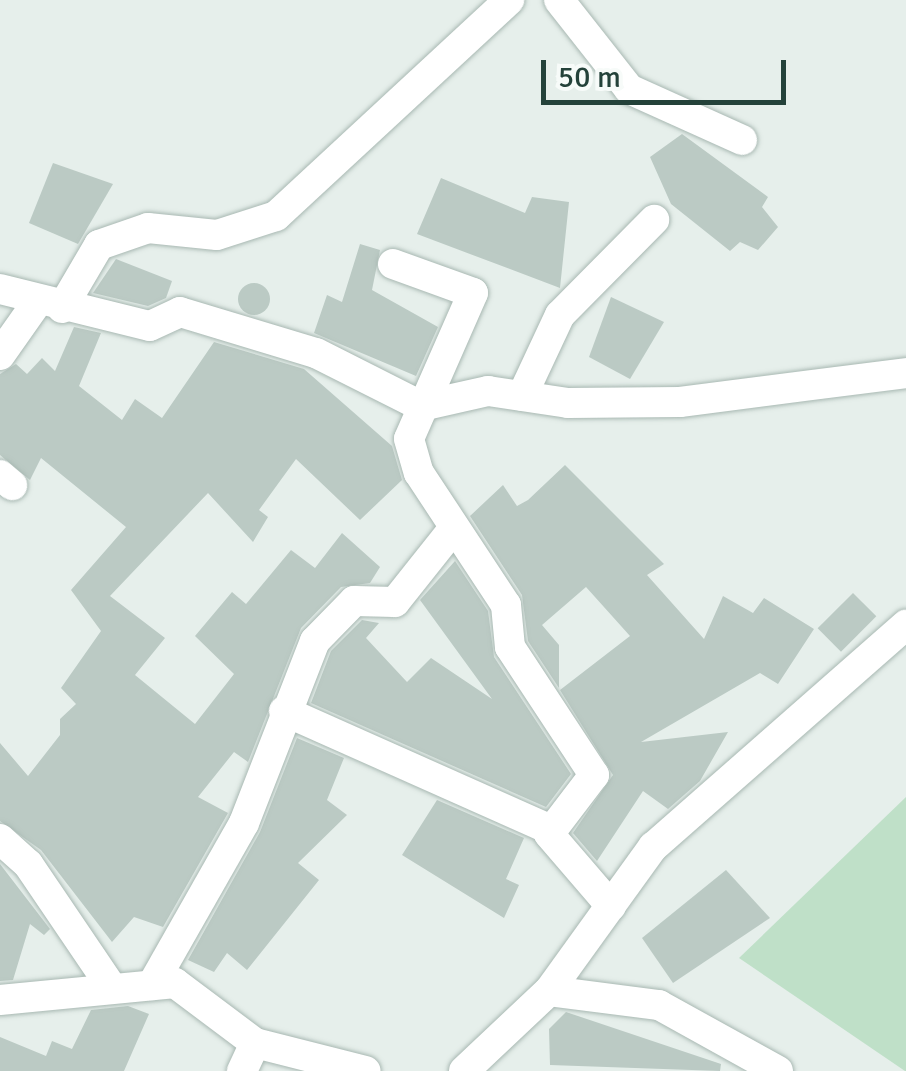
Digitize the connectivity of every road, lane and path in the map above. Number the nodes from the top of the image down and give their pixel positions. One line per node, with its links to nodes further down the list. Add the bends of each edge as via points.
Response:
1 (509, 0): 7 (street, via 276,216 217,235 148,228 99,245)
2 (559, 0): 3 (street, via 628,90)
3 (742, 140)
4 (654, 220): 10 (street, via 560,316)
5 (392, 264): 11 (street, via 473,293)
6 (0, 290): 7 (street)
7 (50, 304): 8 (street); 11 (street, via 150,326 180,312 316,353)
8 (0, 355)
9 (906, 373): 10 (street, via 680,402)
10 (522, 396): 11 (street, via 488,391)
11 (421, 406): 12 (street, via 409,439)
12 (454, 528): 14 (street, via 396,602 354,600 315,641 313,664); 15 (street, via 506,604 510,647 594,776)
13 (906, 625): 17 (street, via 653,848)
14 (284, 711): 15 (street); 18 (street, via 244,823)
15 (552, 830): 17 (street)
16 (0, 839): 19 (street, via 28,864)
17 (611, 906): 20 (street)
18 (152, 985): 19 (street); 22 (street, via 175,983)
19 (112, 988): 21 (street)
20 (549, 992): 23 (street); 25 (street, via 659,1005)
21 (0, 1000)
22 (249, 1057): 24 (street)
23 (477, 1066)
24 (366, 1071)
25 (778, 1071)

